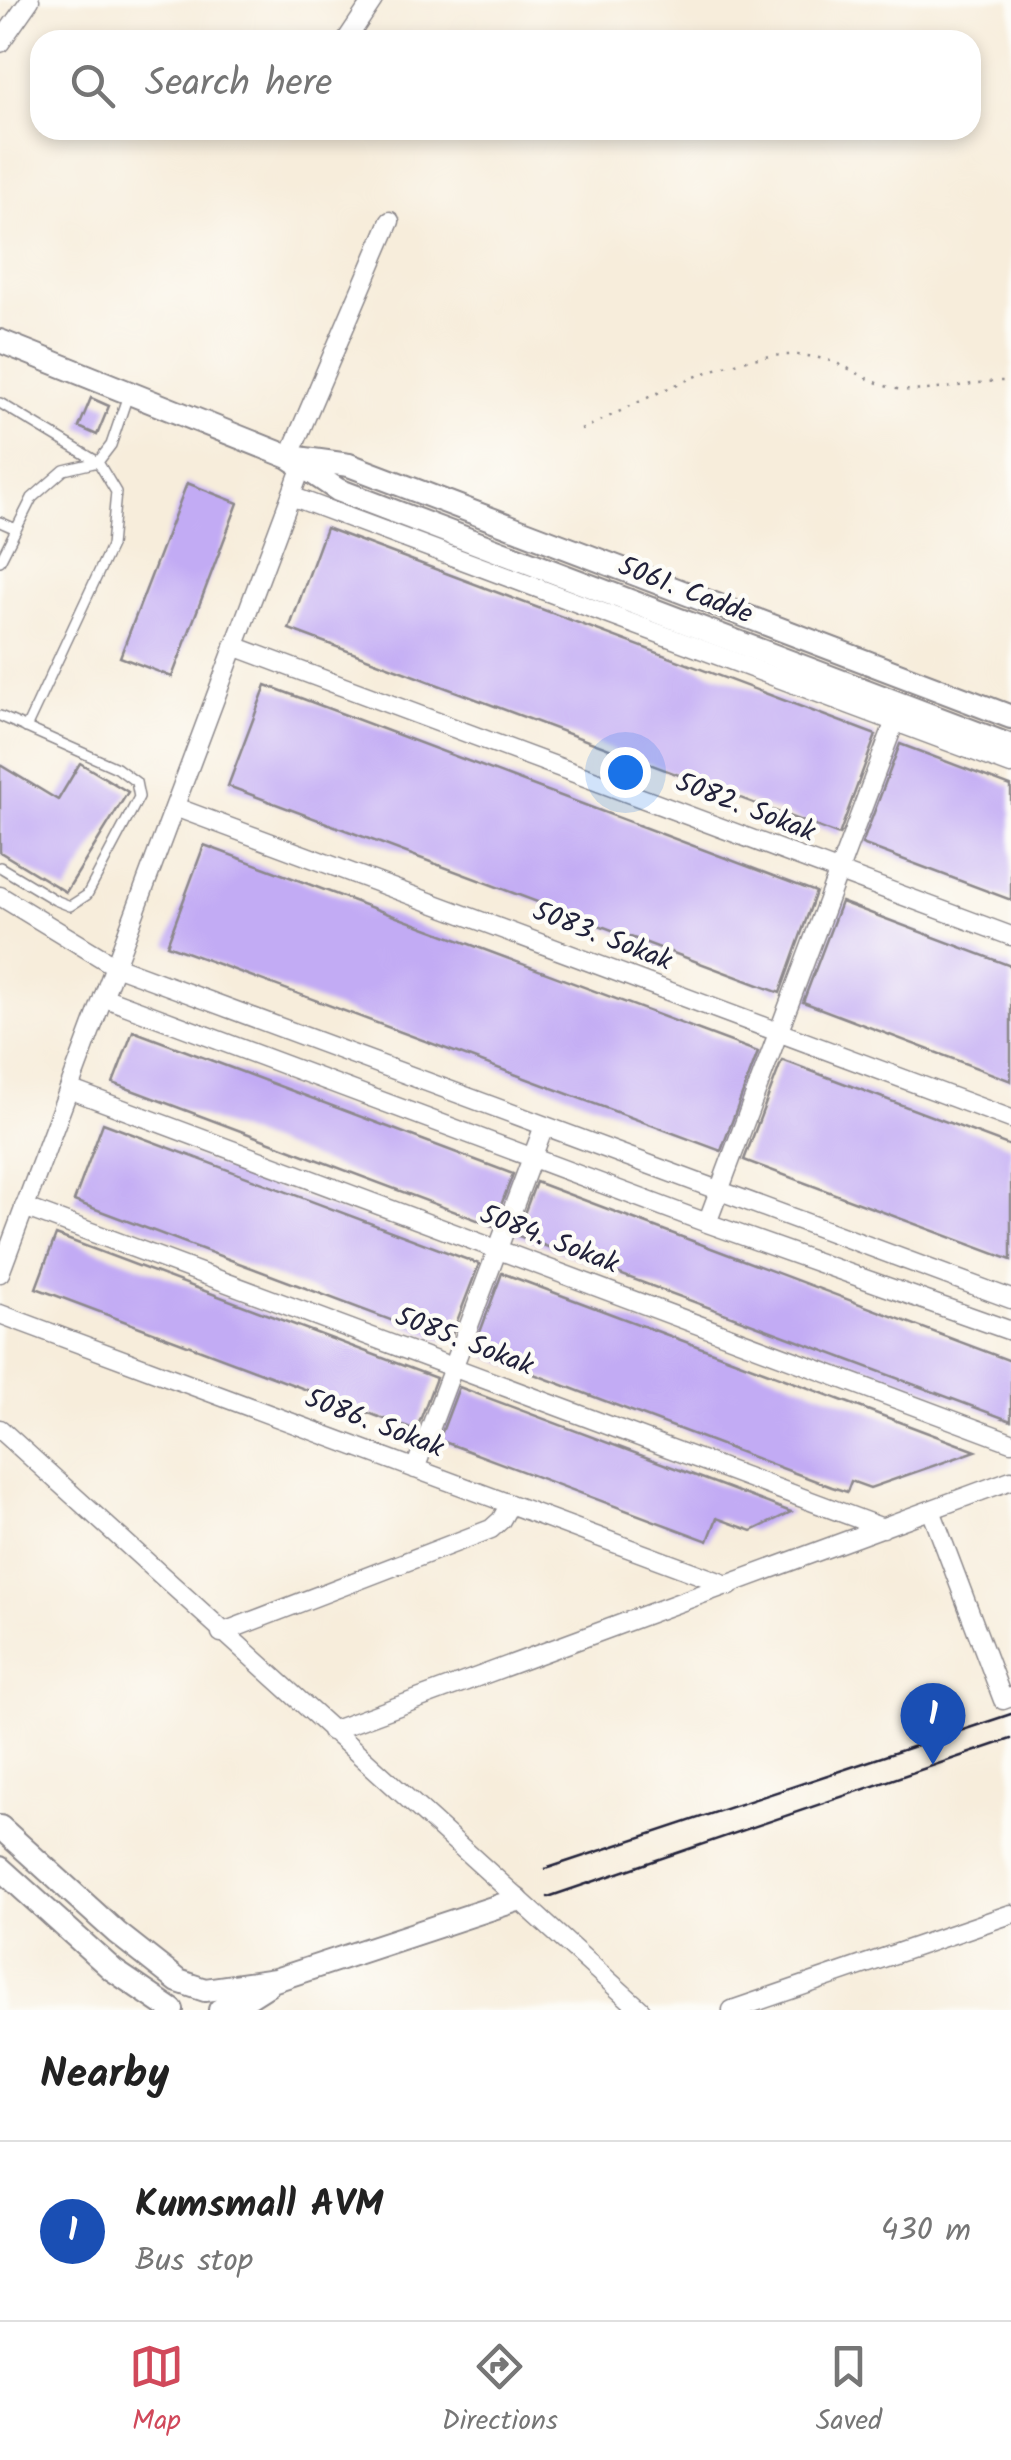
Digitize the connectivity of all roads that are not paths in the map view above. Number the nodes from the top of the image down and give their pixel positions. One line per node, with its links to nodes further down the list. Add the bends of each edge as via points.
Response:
1 (30, 0): 4 (street)
2 (373, 0): 3 (street)
3 (353, 30)
4 (0, 44)
5 (390, 221): 9 (street)
6 (0, 341): 7 (street)
7 (129, 393): 9 (street); 10 (lane)
8 (0, 403): 10 (lane)
9 (296, 461): 11 (street); 16 (street, 5061. Cadde, via 338,490); 18 (street, 5061. Cadde, via 349,465)
10 (98, 462): 13 (lane, via 64,470 32,498); 19 (lane, via 116,492 111,546)
11 (290, 496): 15 (street); 16 (street)
12 (0, 522): 13 (lane)
13 (16, 529): 14 (lane)
14 (0, 561)
15 (234, 646): 22 (street); 24 (street, 5082. Sokak)
16 (898, 714): 20 (street, 5061. Cadde); 21 (street); 24 (street)
17 (0, 716): 19 (lane)
18 (1011, 718)
19 (26, 728): 23 (lane, via 117,768 136,782 139,797 87,895 70,906)
20 (1011, 746)
21 (1011, 766)
22 (174, 806): 27 (street); 29 (street, 5083. Sokak)
23 (0, 867)
24 (838, 872): 26 (street, 5082. Sokak); 29 (street)
25 (0, 896): 27 (street)
26 (1011, 936)
27 (115, 966): 28 (street); 32 (street)
28 (103, 998): 30 (street); 33 (street)
29 (778, 1032): 31 (street, 5083. Sokak); 34 (street)
30 (68, 1090): 35 (street); 37 (street, 5084. Sokak)
31 (1011, 1120)
32 (544, 1126): 33 (street); 34 (street)
33 (532, 1158): 36 (street); 37 (street)
34 (719, 1191): 36 (street); 39 (street)
35 (24, 1207): 38 (street); 42 (street, 5085. Sokak)
36 (707, 1223): 41 (street)
37 (497, 1250): 42 (street); 44 (street, 5084. Sokak)
38 (0, 1273)
39 (1011, 1299)
40 (0, 1314): 45 (street, 5086. Sokak)
41 (1011, 1332)
42 (453, 1368): 45 (street); 49 (street, 5085. Sokak)
43 (0, 1430): 51 (street)
44 (1011, 1442)
45 (415, 1469): 47 (street, 5086. Sokak)
46 (1011, 1480): 48 (street)
47 (510, 1504): 50 (street, 5086. Sokak); 51 (street, via 491,1530)
48 (932, 1510): 49 (street); 52 (street, via 1003,1700)
49 (884, 1528): 50 (street)
50 (730, 1586): 53 (street)
51 (222, 1633): 53 (street)
52 (1011, 1697)
53 (330, 1732): 56 (street)
54 (0, 1827): 58 (street, via 178,1981 205,1990)
55 (0, 1868): 59 (street, via 114,1970)
56 (518, 1900): 58 (street); 61 (street)
57 (1011, 1914): 62 (street)
58 (274, 1980): 60 (street)
59 (172, 2010)
60 (220, 2010)
61 (641, 2010)
62 (732, 2010)

